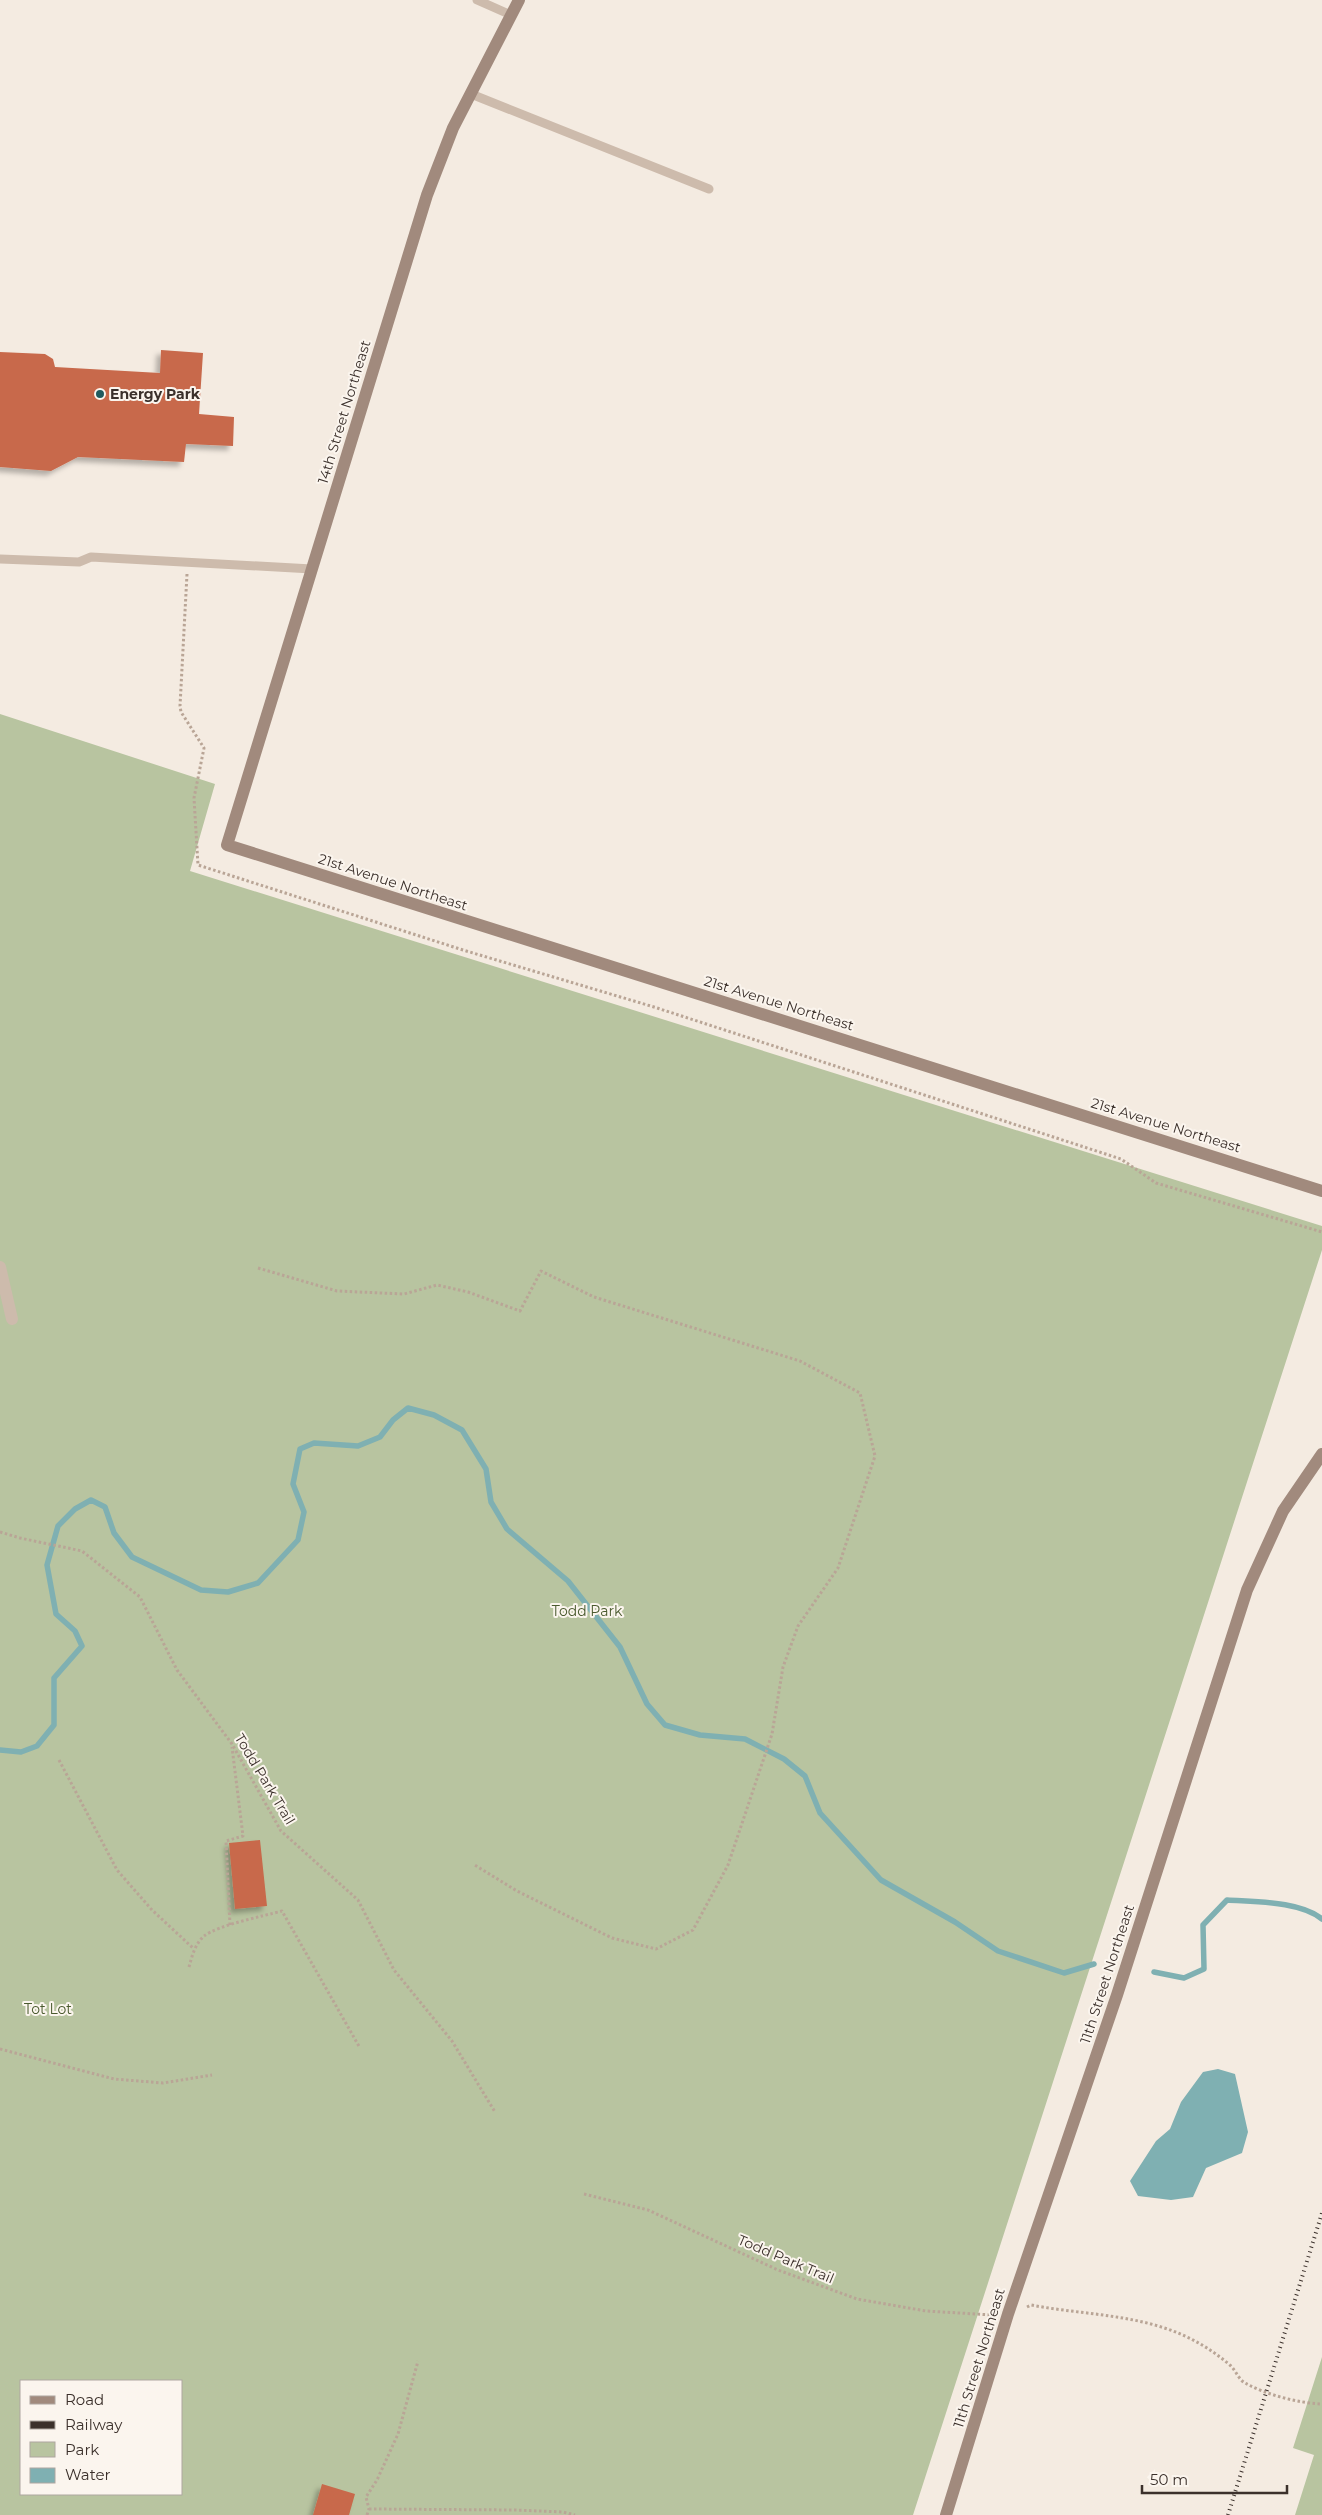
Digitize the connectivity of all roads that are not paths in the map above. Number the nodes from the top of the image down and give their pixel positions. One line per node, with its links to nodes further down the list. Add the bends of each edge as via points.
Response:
1 (477, 0): 3 (lane)
2 (519, 0): 3 (street, 14th Street Northeast)
3 (511, 15): 4 (street, 14th Street Northeast)
4 (471, 94): 5 (lane); 7 (street, 14th Street Northeast, via 453,128 426,195)
5 (709, 189)
6 (0, 559): 7 (lane, via 79,562 91,557)
7 (312, 569): 8 (street, 14th Street Northeast)
8 (227, 845): 9 (street, 21st Avenue Northeast)
9 (1322, 1191)
10 (0, 1267): 11 (street)
11 (12, 1319)
12 (1322, 1454): 13 (street, 11th Street Northeast, via 1283,1511 1247,1590 1117,1995 1011,2304)
13 (946, 2515)

